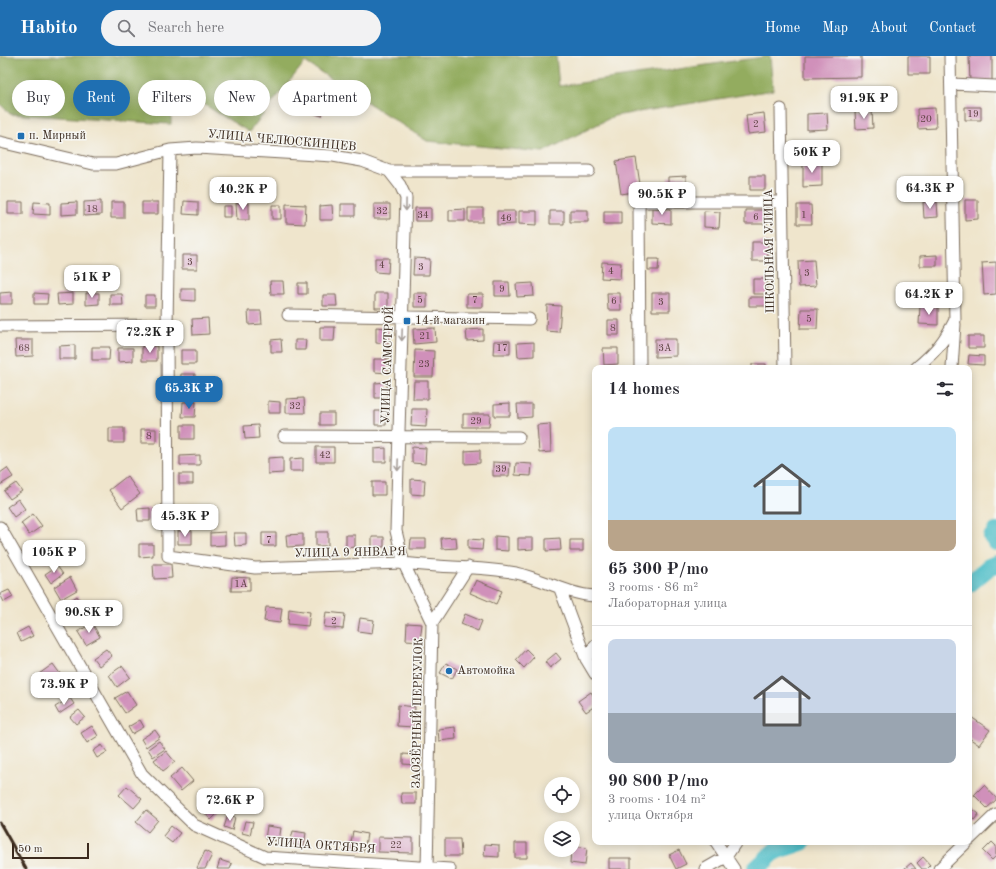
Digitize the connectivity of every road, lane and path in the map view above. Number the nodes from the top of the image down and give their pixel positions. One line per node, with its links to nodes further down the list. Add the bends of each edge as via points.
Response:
1 (950, 56): 2 (street)
2 (951, 84): 3 (street); 13 (street)
3 (996, 86)
4 (781, 109): 9 (street, ШКОЛЬНАЯ УЛИЦА)
5 (0, 142): 6 (street, УЛИЦА ЧЕЛЮСКИНЦЕВ, via 104,165)
6 (170, 150): 7 (street, УЛИЦА ЧЕЛЮСКИНЦЕВ, via 197,148 333,156 362,161); 14 (street)
7 (389, 171): 8 (street, УЛИЦА ЧЕЛЮСКИНЦЕВ); 11 (street, УЛИЦА САМСТРОЙ, one-way to 11, via 406,198)
8 (589, 171)
9 (782, 202): 16 (street, via 639,202); 17 (street, ШКОЛЬНАЯ УЛИЦА)
10 (288, 315): 11 (street)
11 (403, 317): 12 (street); 21 (street, УЛИЦА САМСТРОЙ, one-way to 21)
12 (529, 319)
13 (955, 320): 18 (street, via 937,350); 19 (street)
14 (167, 325): 15 (street); 24 (street, УЛИЦА 9 ЯНВАРЯ, via 168,516 173,556 255,568)
15 (0, 326)
16 (640, 365)
17 (785, 365)
18 (920, 365)
19 (952, 365)
20 (284, 436): 21 (street)
21 (399, 437): 22 (street); 24 (street, УЛИЦА САМСТРОЙ, one-way to 24, via 396,531)
22 (519, 437)
23 (0, 527): 38 (street, УЛИЦА ОКТЯБРЯ, via 142,774 194,825 265,857)
24 (404, 564): 25 (street, УЛИЦА 9 ЯНВАРЯ); 28 (street, ЗАОЗЁРНЫЙ ПЕРЕУЛОК)
25 (468, 567): 26 (street, УЛИЦА 9 ЯНВАРЯ, via 516,574 541,580); 28 (street)
26 (560, 589): 27 (street, УЛИЦА 9 ЯНВАРЯ); 30 (street)
27 (592, 596)
28 (432, 624): 38 (street, ЗАОЗЁРНЫЙ ПЕРЕУЛОК)
29 (592, 649): 30 (street)
30 (586, 658): 31 (street)
31 (592, 669)
32 (996, 814): 33 (street)
33 (972, 837)
34 (718, 845): 37 (street)
35 (734, 845): 37 (street)
36 (964, 845): 42 (street)
37 (726, 857): 39 (street); 41 (street)
38 (427, 868): 40 (street, УЛИЦА ОКТЯБРЯ)
39 (734, 868)
40 (450, 869)
41 (705, 869)
42 (939, 869)

